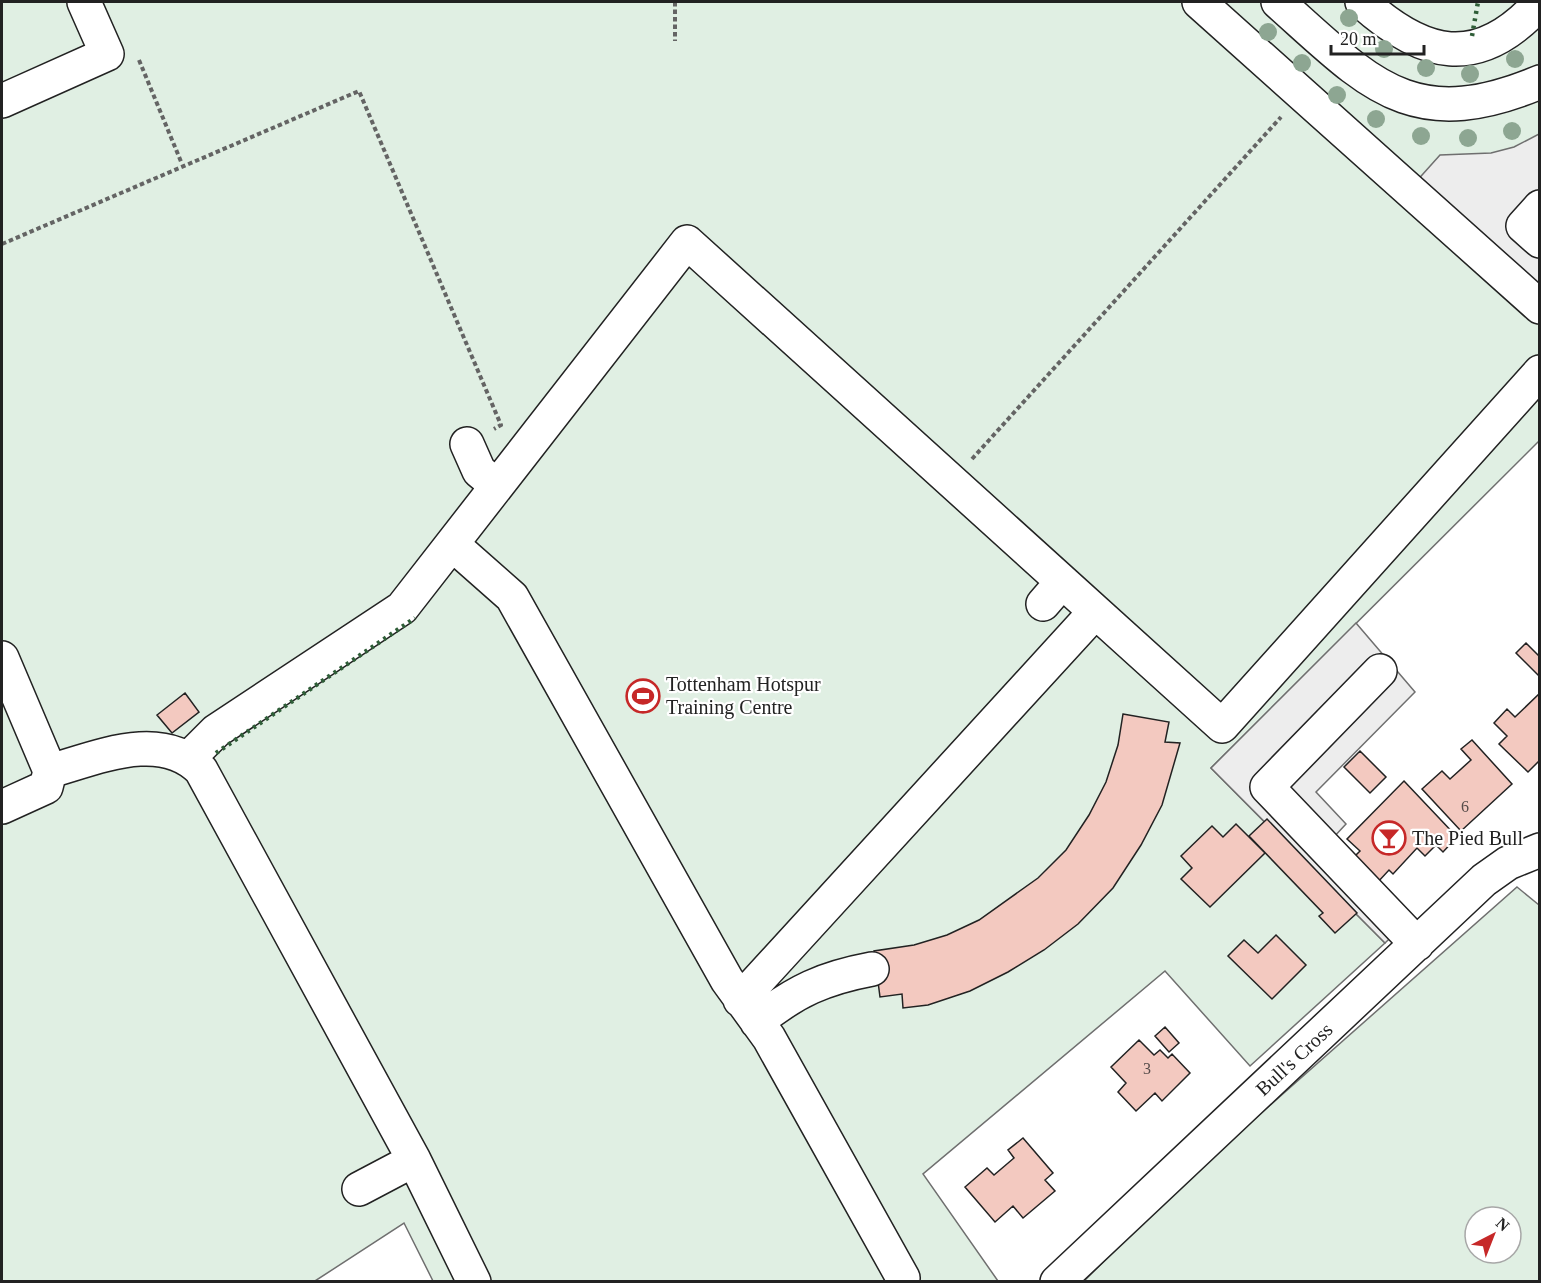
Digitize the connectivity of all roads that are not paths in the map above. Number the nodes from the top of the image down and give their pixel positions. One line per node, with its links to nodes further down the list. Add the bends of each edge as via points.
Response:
1 (1199, 2): 10 (street)
2 (1278, 2): 6 (street, via 1361,76 1387,91 1449,104 1480,102)
3 (1362, 2): 4 (street, via 1411,39 1437,48 1471,48 1509,32)
4 (1538, 2)
5 (93, 4): 7 (street, via 107,54)
6 (1539, 82)
7 (2, 101)
8 (1539, 207): 9 (street, via 1522,226)
9 (1539, 241)
10 (1539, 307)
11 (1539, 372): 15 (street, via 1222,726)
12 (467, 444): 13 (street, via 479,471)
13 (496, 485): 14 (street); 15 (street, via 687,242 952,481 1052,593)
14 (452, 544): 18 (street, via 402,608 216,731); 24 (street, via 512,597)
15 (1095, 612): 24 (street)
16 (2, 658): 19 (street)
17 (1380, 671): 22 (street, via 1267,787)
18 (189, 758): 19 (street, via 159,749 128,750); 25 (street, via 201,770)
19 (50, 771): 20 (street, via 46,788)
20 (2, 807)
21 (1539, 850): 22 (street, Bull's Cross, via 1508,863 1484,880)
22 (1417, 944): 29 (street, Bull's Cross)
23 (872, 969): 24 (street, via 837,975 782,1002)
24 (748, 1011): 28 (street, via 770,1038)
25 (414, 1160): 26 (street); 27 (street)
26 (359, 1189)
27 (474, 1281)
28 (902, 1281)
29 (1057, 1281)

